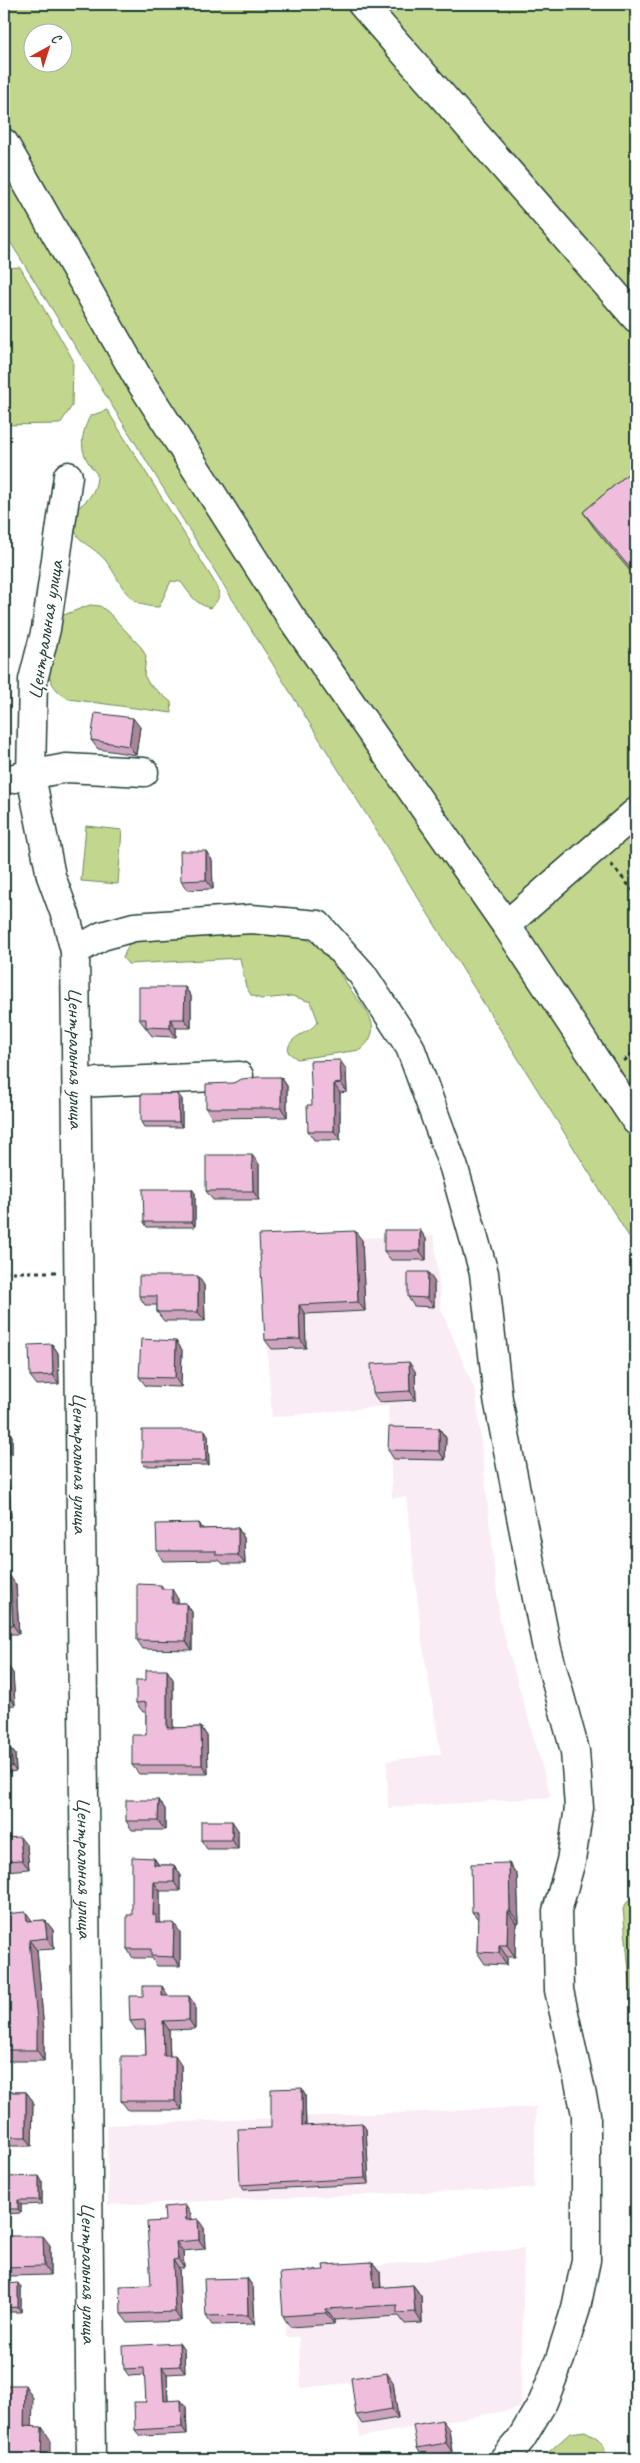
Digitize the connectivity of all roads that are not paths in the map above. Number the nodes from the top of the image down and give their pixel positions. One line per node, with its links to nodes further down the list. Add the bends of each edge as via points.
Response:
1 (362, 4): 3 (street)
2 (4, 143): 9 (street, via 138,378 290,616)
3 (636, 318)
4 (68, 476): 6 (street, Центральная улица, via 46,629 33,680)
5 (144, 772): 6 (street, via 66,768)
6 (31, 776): 7 (street); 10 (street, Центральная улица, via 50,876)
7 (4, 780)
8 (636, 812): 9 (street)
9 (506, 926): 13 (street)
10 (75, 951): 12 (street, Центральная улица); 15 (street, via 102,936 134,927 251,919 318,924 362,974 410,1047 460,1187 484,1273 498,1399 547,1648 575,1751 579,1808 571,1861 558,1911 559,1990 586,2114 586,2260 576,2308 560,2359 542,2402)
11 (239, 1076): 12 (street)
12 (77, 1083): 14 (street, Центральная улица)
13 (636, 1121)
14 (91, 2459)
15 (504, 2459)

